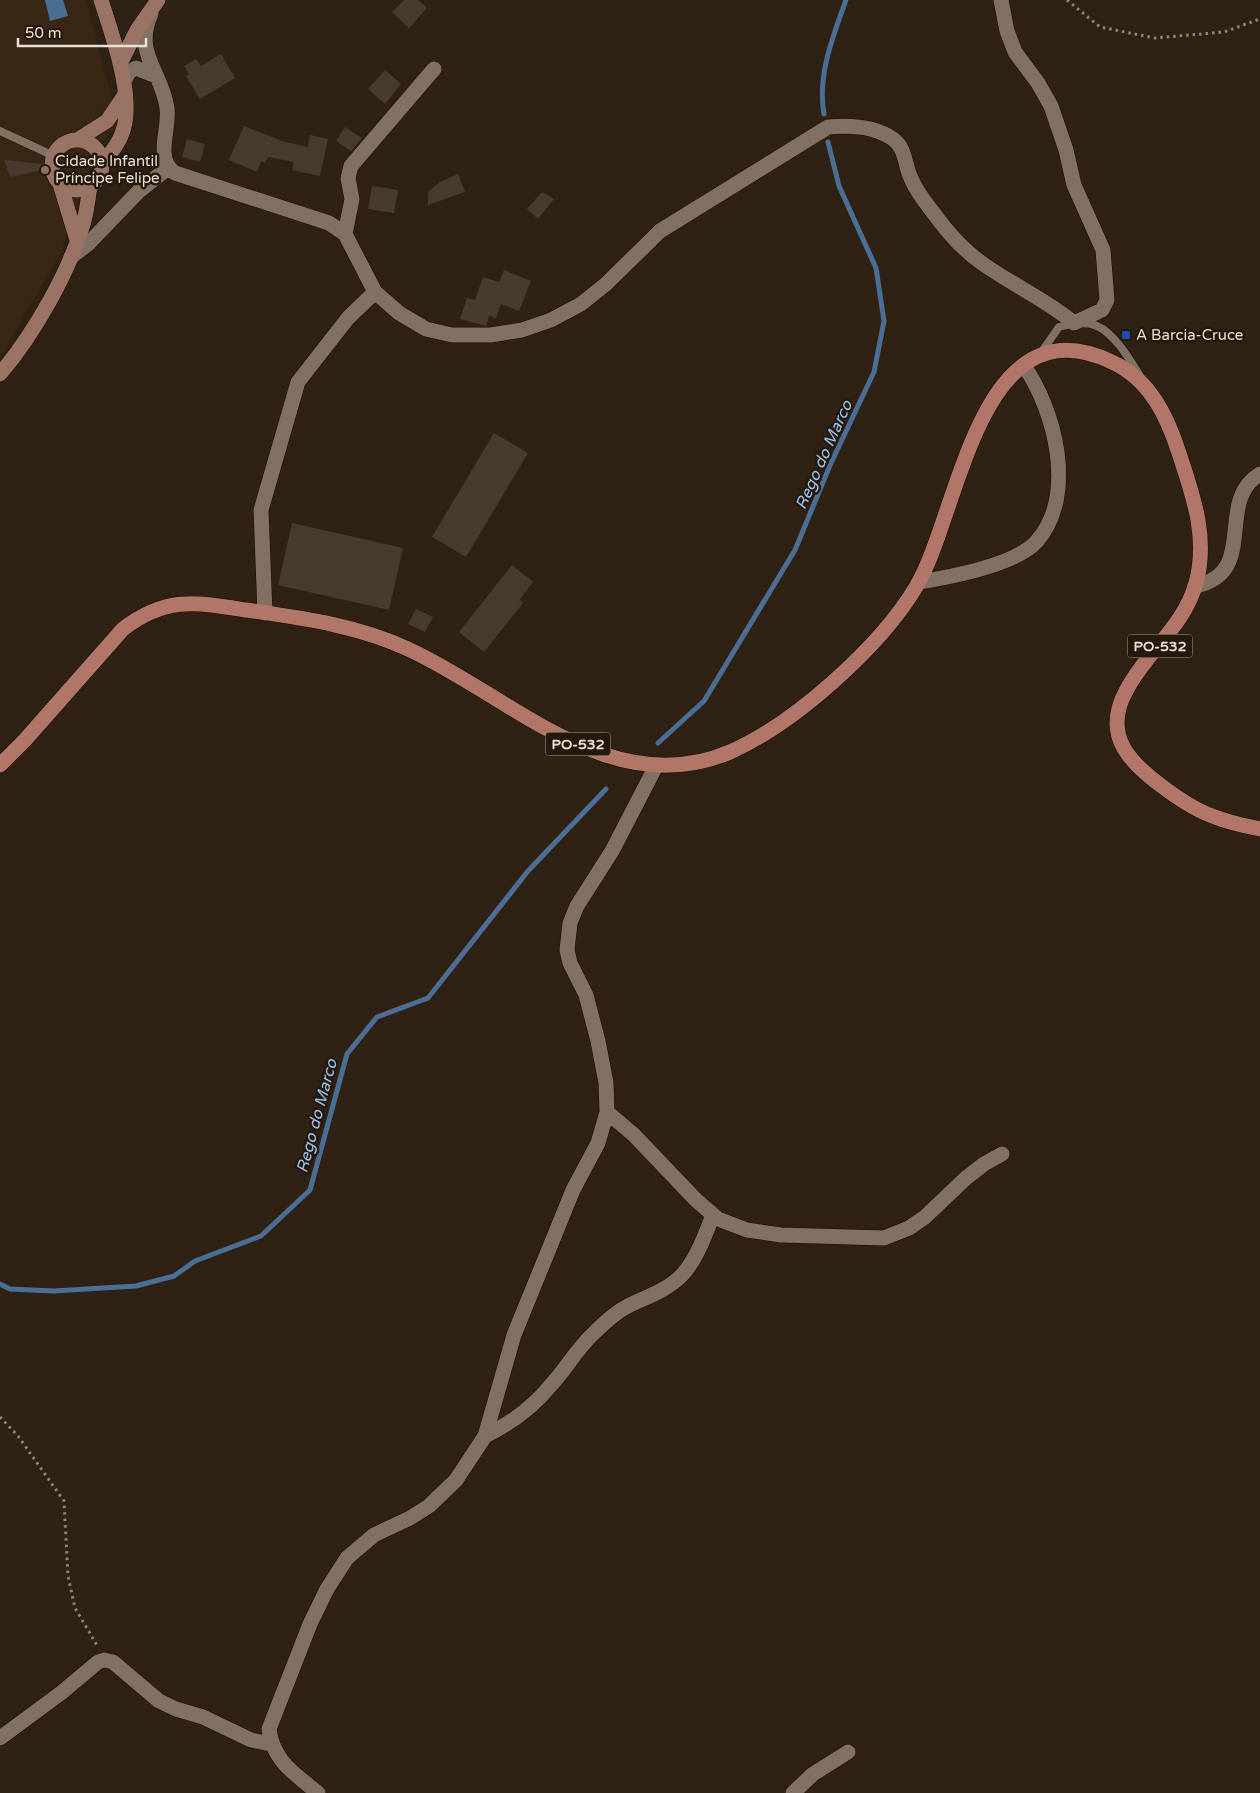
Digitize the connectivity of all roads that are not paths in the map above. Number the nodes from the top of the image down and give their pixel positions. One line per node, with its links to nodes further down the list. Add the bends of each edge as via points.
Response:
1 (101, 0): 4 (street)
2 (1001, 0): 19 (street, via 1015,52 1051,106 1074,184 1103,250 1107,300 1102,310)
3 (156, 4): 4 (street, via 137,30); 6 (street, via 144,30 146,54)
4 (120, 64): 7 (street)
5 (434, 69): 15 (street, via 352,166 348,178 352,200)
6 (156, 76): 7 (street, via 136,68 129,72); 12 (street, via 164,91 167,110 164,160)
7 (124, 89): 9 (street, via 107,121); 11 (street, via 127,114 121,136)
8 (0, 131): 10 (lane)
9 (78, 140): 10 (street, via 65,143); 11 (street, via 96,150)
10 (54, 156): 13 (street, via 52,171)
11 (102, 165): 14 (street, via 100,174)
12 (168, 168): 15 (street, via 175,173 313,216); 17 (street, via 139,191 88,244)
13 (60, 184): 14 (street, via 74,190); 16 (street)
14 (90, 186): 16 (street)
15 (345, 234): 18 (street)
16 (77, 240): 17 (street)
17 (71, 256): 22 (street, via 24,346)
18 (375, 292): 19 (street, via 399,313 426,329 452,335 492,335 552,320 606,284 660,231 828,127 841,126 877,130 895,140 902,149 916,188 957,240 979,261 1053,305); 27 (street, via 348,318 298,382 261,510)
19 (1074, 323): 20 (lane, via 1059,326); 23 (lane, via 1097,325 1109,334)
20 (1038, 357): 21 (main road, PO-532); 23 (main road, PO-532, via 1055,352 1093,354 1127,370)
21 (1024, 366): 25 (main road, PO-532, via 1006,379 990,400); 25 (street, via 1048,410 1059,466 1057,498 1049,522 1037,541 1016,555 953,576)
22 (0, 374)
23 (1148, 388): 26 (main road, PO-532, via 1174,438 1196,505 1201,533 1200,561)
24 (1260, 474): 26 (street, via 1246,484 1240,497 1232,552 1225,570 1210,583)
25 (919, 582): 29 (main road, PO-532, via 885,628 843,672 770,731 724,754 699,762)
26 (1194, 586): 30 (main road, PO-532, via 1189,604 1174,629 1124,694 1119,709 1118,736 1133,763 1187,805 1214,817)
27 (265, 613): 28 (main road, PO-532, via 182,604 160,607 142,615 103,651); 29 (main road, PO-532, via 376,635 412,651 583,747 611,758)
28 (0, 765)
29 (656, 766): 31 (street, via 612,851 577,906 567,937 570,964 586,995 598,1041 606,1083)
30 (1260, 829)
31 (607, 1112): 33 (street); 34 (street, via 598,1143 545,1252 514,1335)
32 (1002, 1154): 33 (street, via 966,1178 925,1217 884,1238 780,1235 748,1230)
33 (713, 1215): 34 (street, via 683,1275 669,1286 626,1307 595,1332 536,1401 505,1426)
34 (484, 1436): 36 (street, via 456,1480 429,1506 374,1535 347,1558 327,1589 283,1692 269,1729)
35 (0, 1738): 36 (street, via 104,1660 113,1662 159,1701 251,1740)
36 (271, 1744): 38 (street, via 282,1761)
37 (848, 1752): 39 (street, via 813,1774)
38 (318, 1793)
39 (793, 1793)

